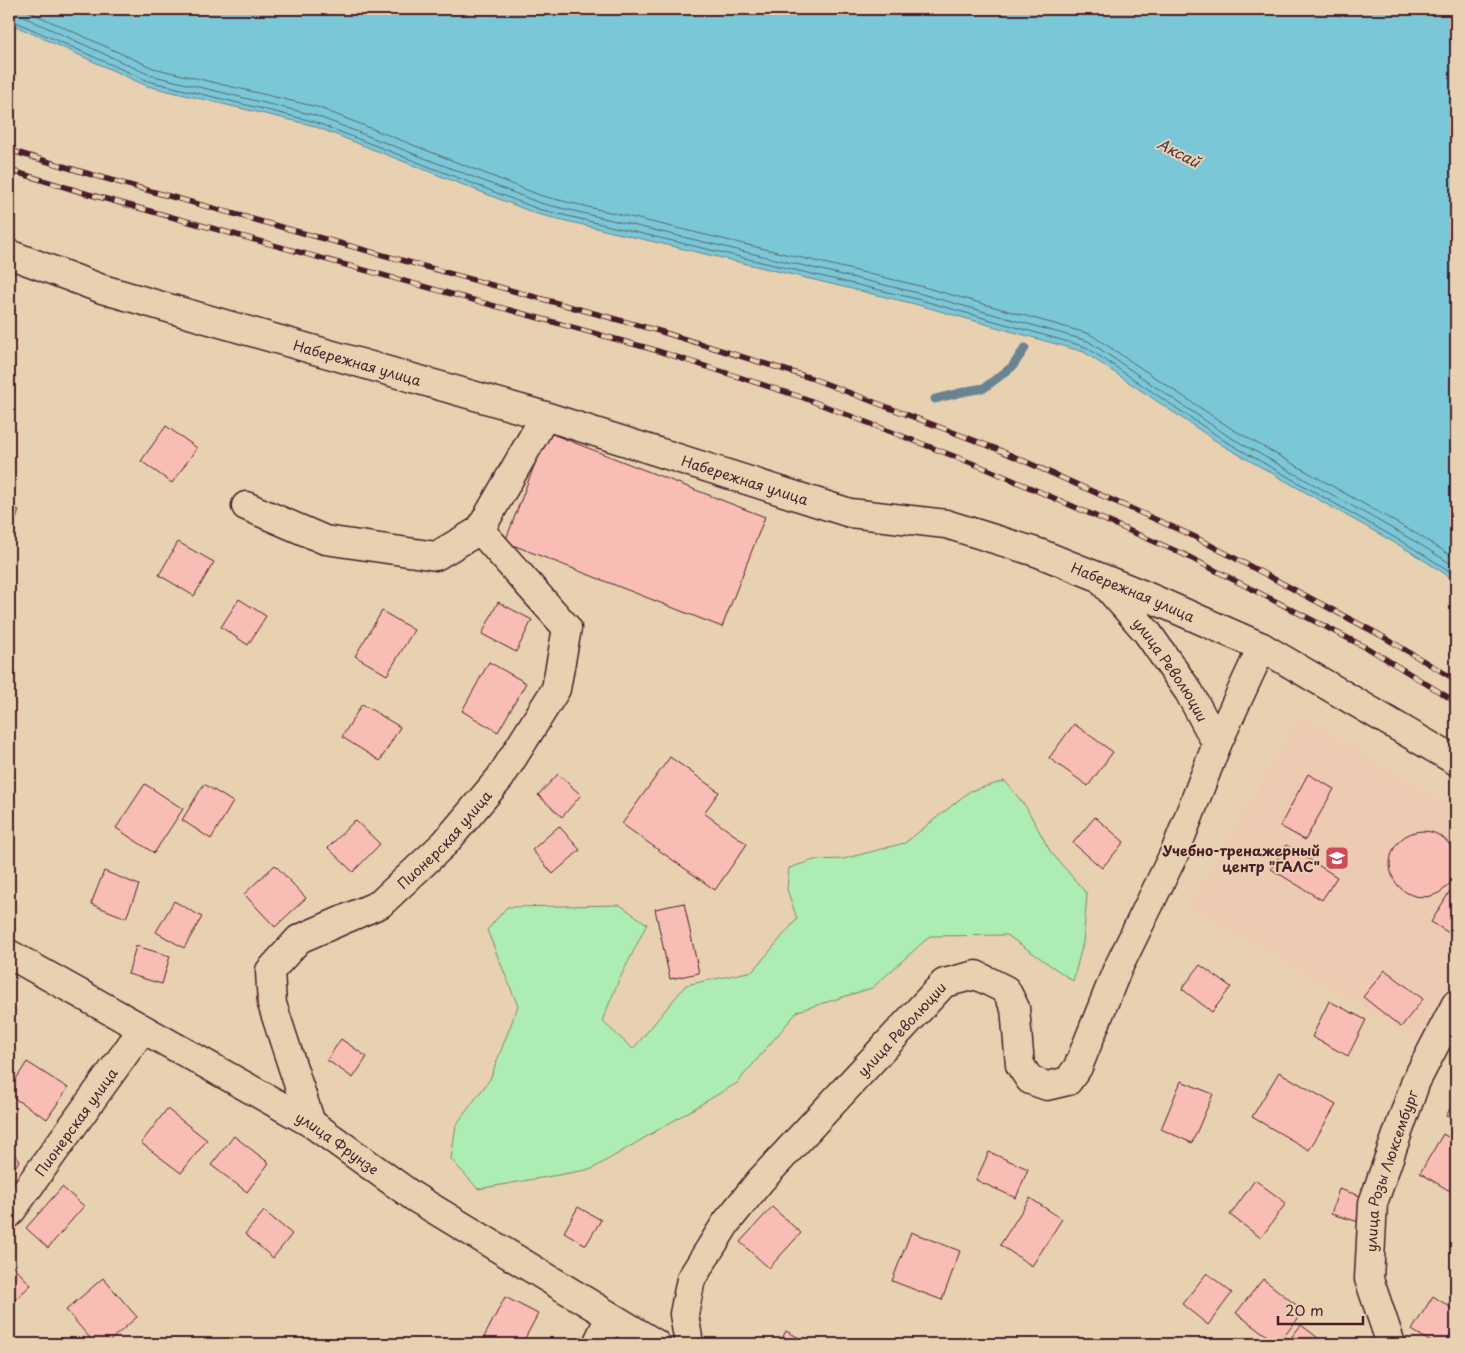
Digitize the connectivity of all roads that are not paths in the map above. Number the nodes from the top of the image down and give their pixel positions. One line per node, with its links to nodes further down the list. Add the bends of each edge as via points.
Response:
1 (9, 254): 2 (street, Набережная улица, via 102,289)
2 (545, 416): 4 (street); 5 (street, Набережная улица, via 850,513 946,524 1040,553)
3 (246, 506): 4 (street, via 325,540 436,556)
4 (480, 530): 12 (street, Пионерская улица, via 567,628 556,689 500,778 445,843 380,904 300,939 270,971 272,1004)
5 (1099, 577): 6 (street, Набережная улица); 7 (street, улица Революции, via 1147,632 1189,692)
6 (1262, 647): 7 (street, улица Революции); 8 (street, Набережная улица)
7 (1217, 744): 17 (street, улица Революции, via 1175,852 1117,970 1078,1067 1068,1080 1047,1086 1030,1080 1020,1065 1016,1008 1006,990 976,975 944,982 760,1181 726,1223 692,1279 684,1314)
8 (1456, 761)
9 (9, 954): 11 (street, улица Фрунзе)
10 (1456, 1004): 18 (street, улица Розы Люксембург, via 1416,1081 1373,1203 1369,1280)
11 (142, 1030): 12 (street, улица Фрунзе); 13 (street, Пионерская улица)
12 (311, 1123): 14 (street, улица Фрунзе, via 414,1197)
13 (9, 1214)
14 (610, 1317): 15 (street); 16 (street, улица Фрунзе)
15 (597, 1344)
16 (656, 1344)
17 (689, 1344)
18 (1391, 1344)

